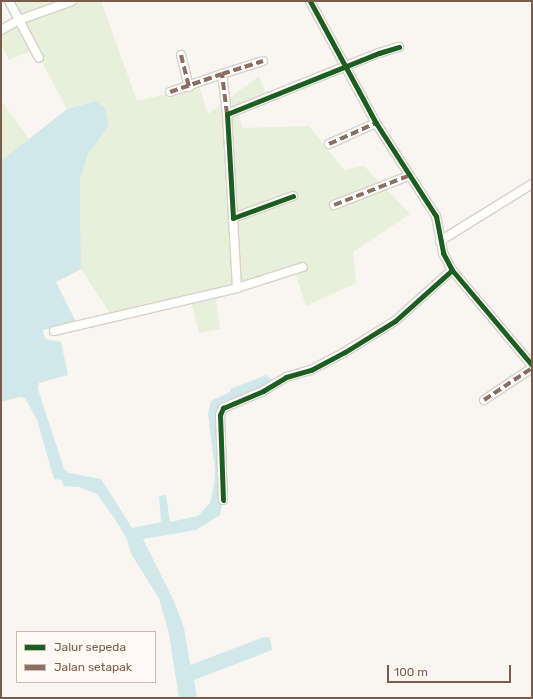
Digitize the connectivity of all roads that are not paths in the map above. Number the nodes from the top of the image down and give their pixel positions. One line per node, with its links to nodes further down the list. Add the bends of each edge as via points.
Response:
1 (9, 1): 4 (street)
2 (72, 1): 4 (street)
3 (310, 1): 10 (street)
4 (19, 20): 5 (street); 8 (street)
5 (1, 30)
6 (399, 47): 10 (street)
7 (181, 55): 12 (street)
8 (39, 58)
9 (263, 61): 11 (street)
10 (347, 68): 14 (street); 15 (street)
11 (222, 74): 12 (street); 14 (street)
12 (189, 87): 13 (street)
13 (170, 92)
14 (227, 114): 21 (street)
15 (376, 123): 16 (street); 17 (street)
16 (329, 144)
17 (408, 176): 20 (street); 22 (street, via 436,216)
18 (532, 184): 22 (street)
19 (293, 196): 21 (street)
20 (334, 205)
21 (233, 218): 25 (street)
22 (440, 240): 24 (street)
23 (303, 268): 25 (street)
24 (452, 270): 27 (street); 29 (street, via 395,321 345,352 311,370 286,377 263,391 223,408 220,415)
25 (237, 288): 26 (street)
26 (54, 331)
27 (532, 367): 28 (street)
28 (484, 400)
29 (223, 500)

